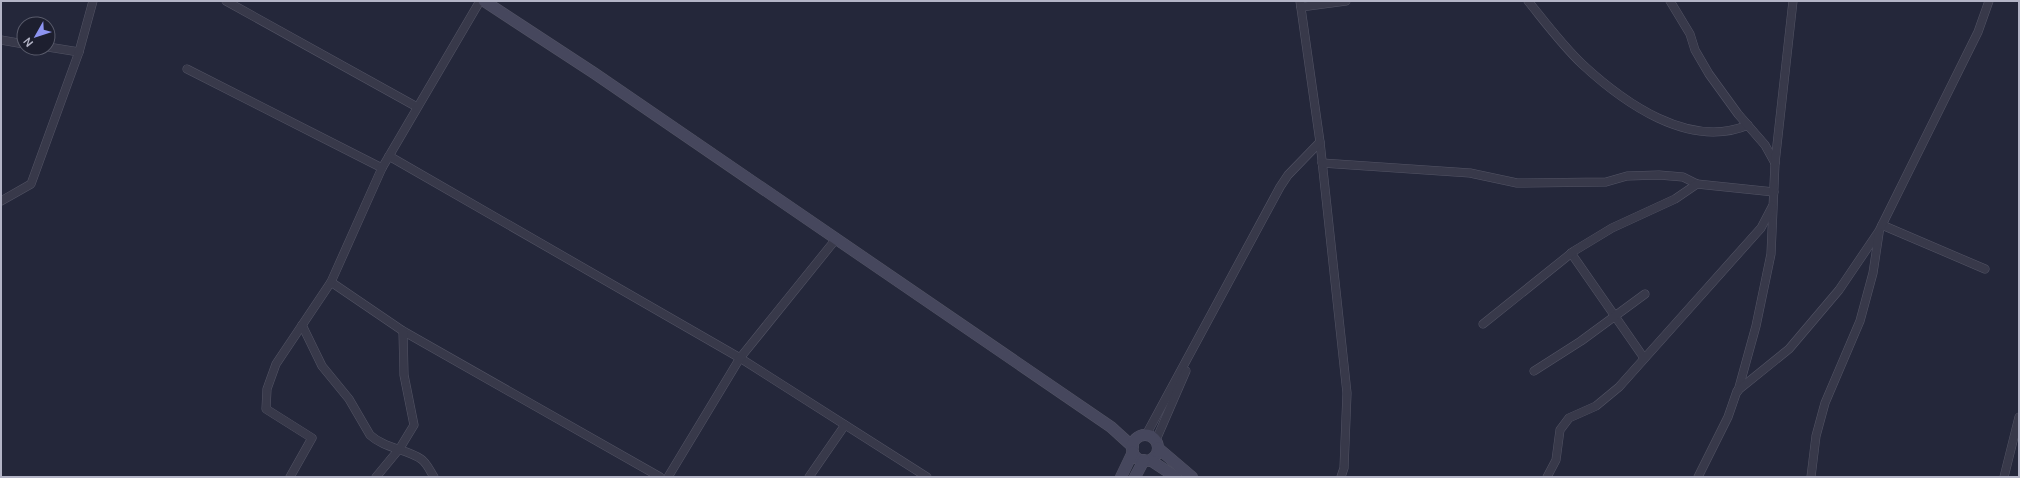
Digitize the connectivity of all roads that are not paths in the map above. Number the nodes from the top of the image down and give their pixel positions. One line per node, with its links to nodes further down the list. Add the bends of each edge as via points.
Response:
1 (93, 1): 14 (street)
2 (226, 1): 16 (street)
3 (480, 1): 16 (street)
4 (484, 1): 29 (street)
5 (1346, 1): 10 (street)
6 (1528, 1): 17 (street, via 1580,63 1641,109 1674,125 1696,130 1737,129)
7 (1670, 1): 17 (street, via 1690,34 1695,50 1709,74)
8 (1793, 1): 21 (street)
9 (1989, 1): 28 (street, via 1978,32)
10 (1300, 4): 18 (street)
11 (1, 40): 12 (street)
12 (16, 43)
13 (56, 48): 14 (street)
14 (79, 52): 26 (street, via 31,184)
15 (187, 68): 23 (street)
16 (417, 107): 20 (street)
17 (1748, 125): 21 (street, via 1765,145)
18 (1320, 142): 19 (street); 46 (street, via 1280,187)
19 (1320, 152): 22 (street); 46 (street, via 1292,179 1271,211)
20 (389, 156): 23 (street); 38 (street)
21 (1775, 163): 25 (street)
22 (1322, 164): 24 (street, via 1470,173 1517,183 1606,182 1627,176 1659,175 1683,177); 61 (street, via 1347,393 1344,468)
23 (382, 168): 32 (street)
24 (1697, 184): 25 (street); 30 (street, via 1675,199 1612,228)
25 (1774, 192): 27 (street)
26 (1, 201)
27 (1774, 204): 39 (street, via 1761,228); 41 (street, via 1771,254 1756,326)
28 (1880, 228): 31 (street); 41 (street, via 1839,290 1789,349); 64 (street, via 1873,273 1860,322 1825,403 1816,436)
29 (836, 239): 38 (street); 44 (street)
30 (1571, 253): 34 (street); 35 (street)
31 (1985, 269)
32 (331, 282): 36 (street); 37 (street)
33 (1645, 294): 34 (street)
34 (1615, 316): 39 (street); 40 (street)
35 (1483, 324)
36 (302, 325): 47 (street, via 322,366 349,399 370,435 376,440); 50 (street, via 276,364 267,389 266,409 312,438)
37 (403, 331): 47 (street, via 404,375 414,425); 53 (street)
38 (740, 358): 43 (street); 54 (street)
39 (1644, 358): 62 (street, via 1619,388 1596,406 1569,418 1560,430 1556,460)
40 (1534, 371)
41 (1738, 391): 63 (street, via 1728,418)
42 (2019, 417): 45 (street)
43 (845, 425): 55 (street); 56 (street)
44 (1111, 427): 46 (street); 48 (street)
45 (2017, 434): 65 (street)
46 (1150, 439): 48 (street, via 1135,440); 49 (street, via 1157,453); 60 (street)
47 (400, 448): 51 (street); 52 (street, via 422,460)
48 (1133, 450): 49 (street, via 1136,456); 57 (street)
49 (1147, 460): 58 (street); 59 (street)
50 (290, 477)
51 (376, 477)
52 (434, 477)
53 (660, 477)
54 (668, 477)
55 (809, 477)
56 (927, 477)
57 (1121, 477)
58 (1135, 477)
59 (1176, 477)
60 (1192, 477)
61 (1341, 477)
62 (1547, 477)
63 (1698, 477)
64 (1811, 477)
65 (2004, 477)

